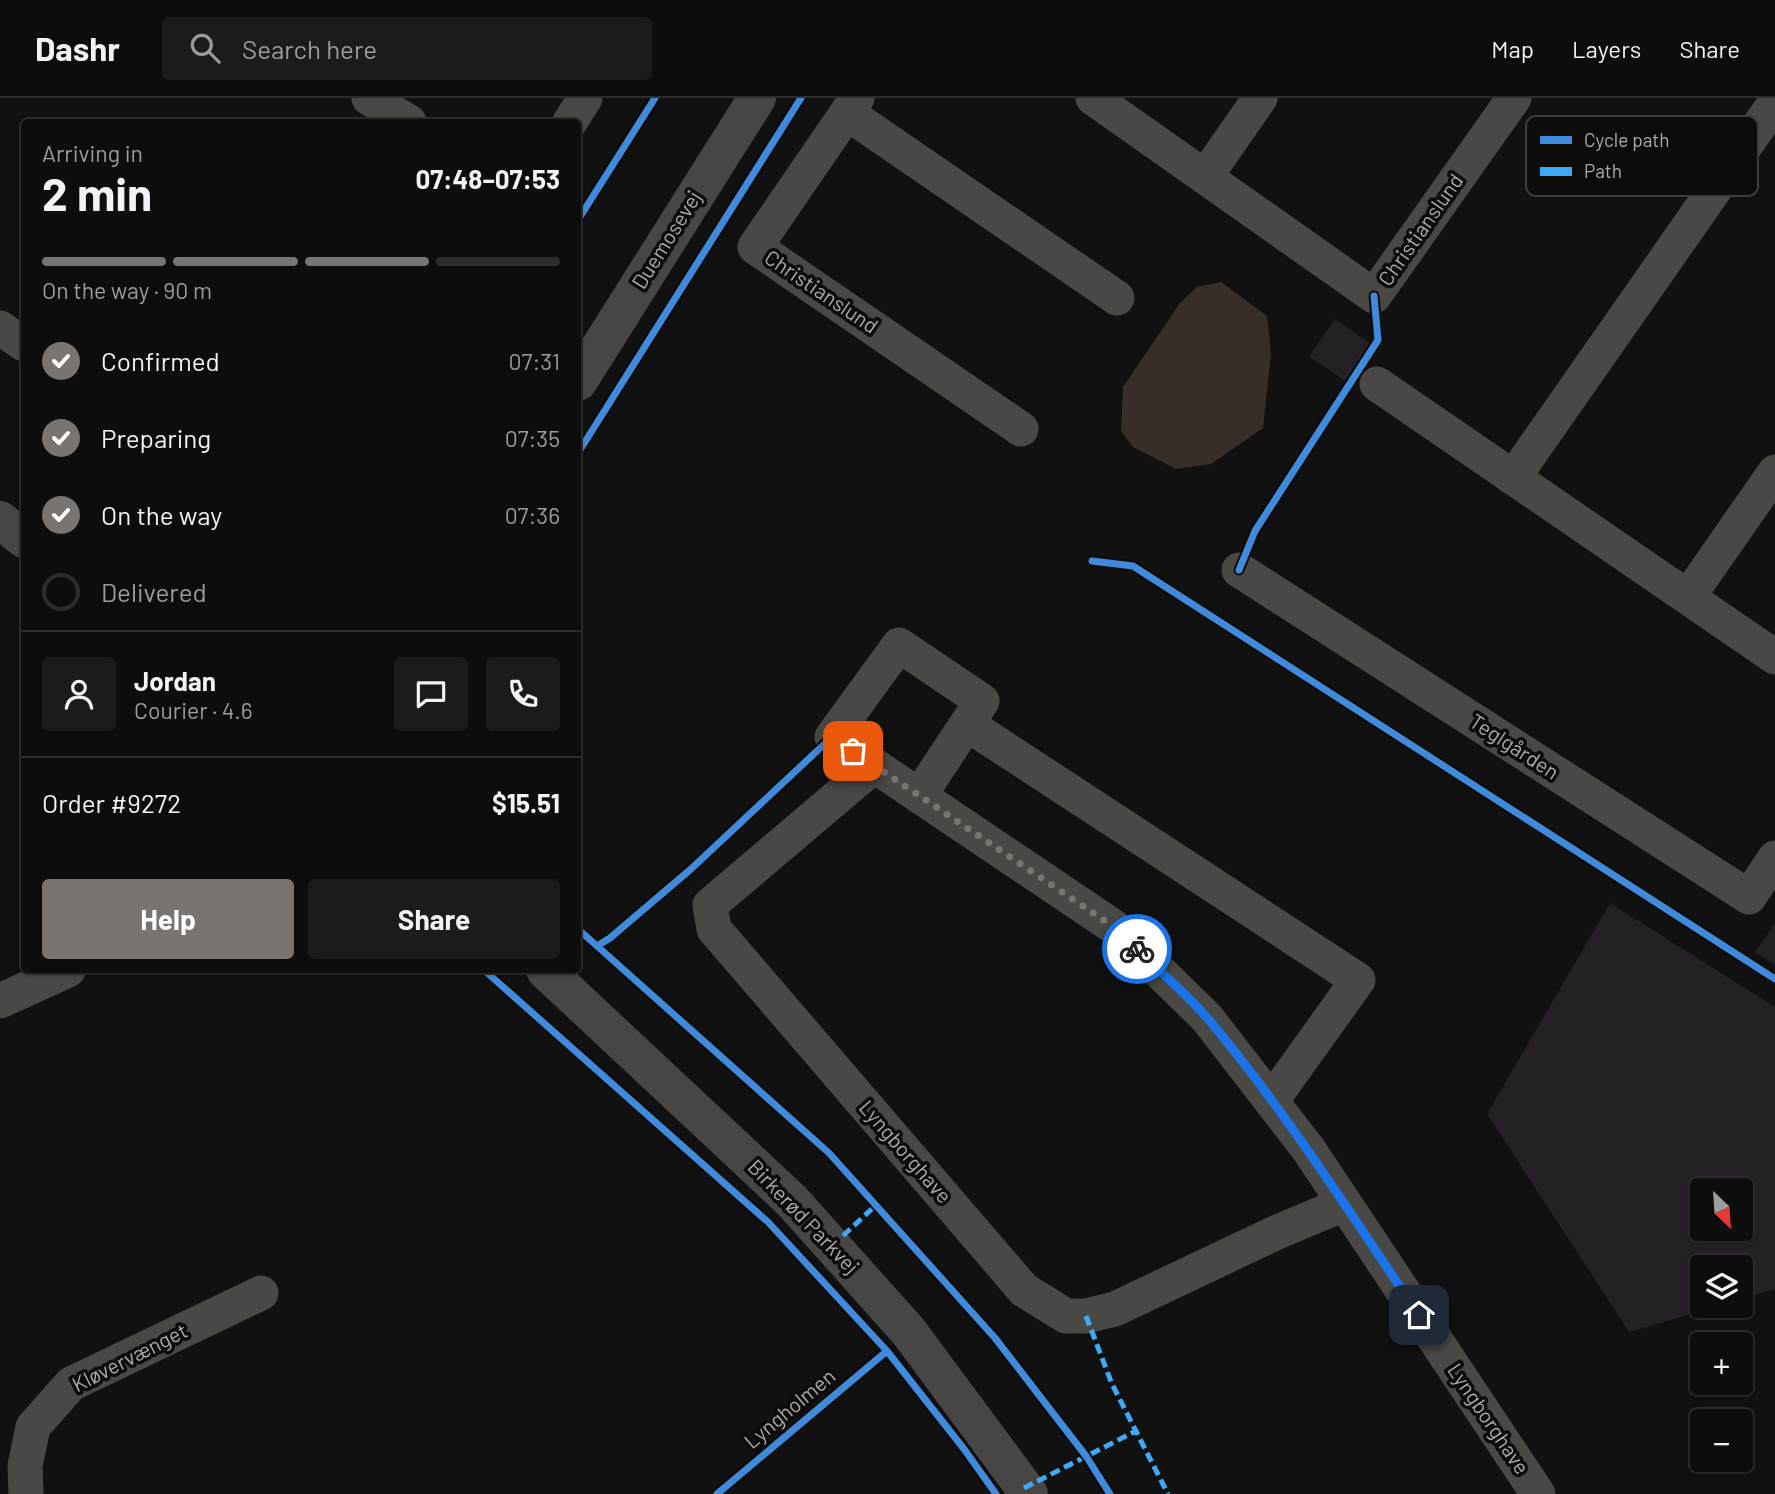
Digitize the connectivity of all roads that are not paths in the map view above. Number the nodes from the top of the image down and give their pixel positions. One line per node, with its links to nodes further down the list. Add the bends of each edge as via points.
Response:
1 (369, 98): 9 (street)
2 (585, 98): 10 (street)
3 (757, 98): 17 (street, Duemosevej)
4 (1093, 98): 12 (street, Christianslund)
5 (1259, 98): 12 (street)
6 (1514, 98): 12 (street, Christianslund, via 1374,296)
7 (1775, 103): 11 (street)
8 (852, 106): 14 (street, Christianslund); 19 (street, Christianslund, via 755,247)
9 (404, 119)
10 (572, 119)
11 (1758, 127)
12 (1205, 177)
13 (1710, 196): 21 (street)
14 (1117, 298)
15 (0, 328): 16 (street)
16 (21, 342)
17 (581, 377)
18 (1377, 384): 21 (street)
19 (1021, 429)
20 (1775, 472): 25 (street)
21 (1513, 478): 25 (street)
22 (0, 520): 23 (street)
23 (21, 537)
24 (1239, 570): 30 (street, Teglgården, via 1749,897)
25 (1688, 597): 26 (street)
26 (1775, 657)
27 (967, 724): 28 (street, Lyngborghave, via 982,701 899,645 832,737); 29 (street, Lyngborghave); 34 (street, via 1358,980)
28 (874, 766): 29 (street, Lyngborghave); 35 (street, Lyngborghave, via 710,905 714,929 1024,1290 1066,1316 1115,1309)
29 (919, 796): 34 (street, Lyngborghave, via 1114,927 1208,1018)
30 (1775, 858)
31 (62, 973): 33 (street)
32 (548, 973): 38 (street, Birkerød Parkvej, via 792,1201 909,1332)
33 (0, 1002)
34 (1272, 1100): 35 (street, Lyngborghave)
35 (1344, 1204): 39 (street, Lyngborghave)
36 (261, 1293): 37 (street, Kløvervænget, via 71,1384 33,1427 25,1466)
37 (26, 1494)
38 (1029, 1494)
39 (1538, 1494)

